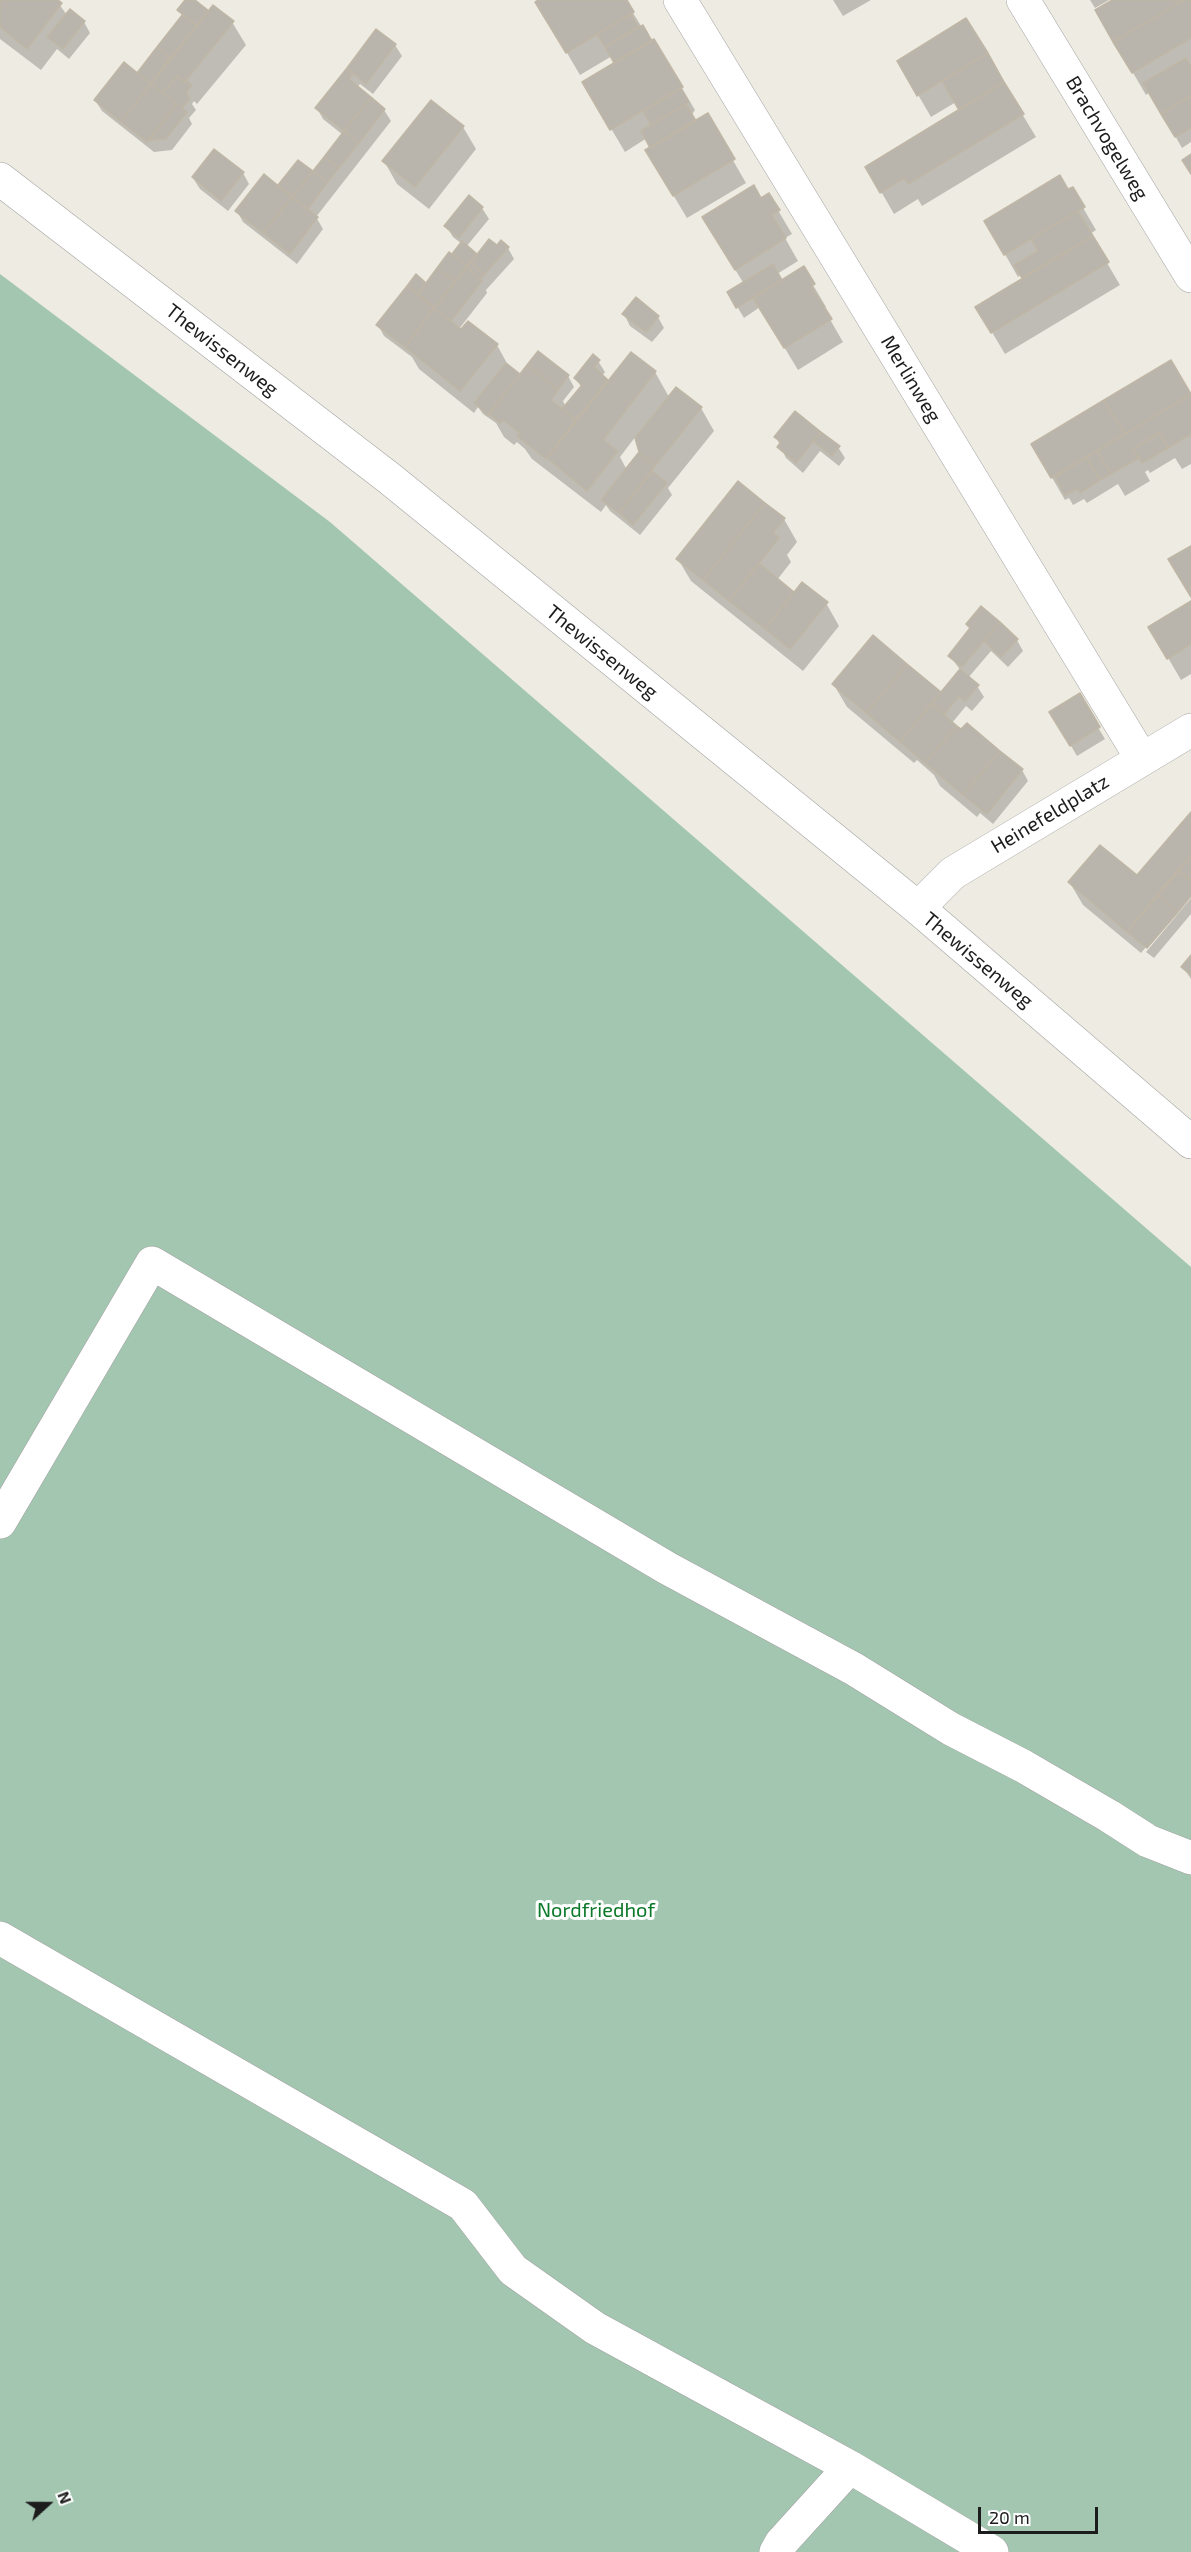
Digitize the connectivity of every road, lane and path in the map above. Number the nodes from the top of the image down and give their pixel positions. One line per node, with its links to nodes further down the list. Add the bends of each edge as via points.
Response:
1 (681, 0): 6 (street, Merlinweg)
2 (1023, 0): 4 (street, Brachvogelweg)
3 (0, 179): 7 (street, Thewissenweg, via 389,478)
4 (1191, 276)
5 (1191, 730): 6 (street, Heinefeldplatz)
6 (1142, 759): 7 (street, Heinefeldplatz, via 952,873)
7 (918, 908): 8 (street, Thewissenweg)
8 (1191, 1142)
9 (0, 1522): 10 (street, via 153,1263 667,1568 854,1669 1148,1841)
10 (1191, 1858)
11 (0, 1938): 12 (street, via 463,2205 513,2270 595,2328)
12 (850, 2467): 13 (street); 14 (street)
13 (776, 2552)
14 (992, 2552)

